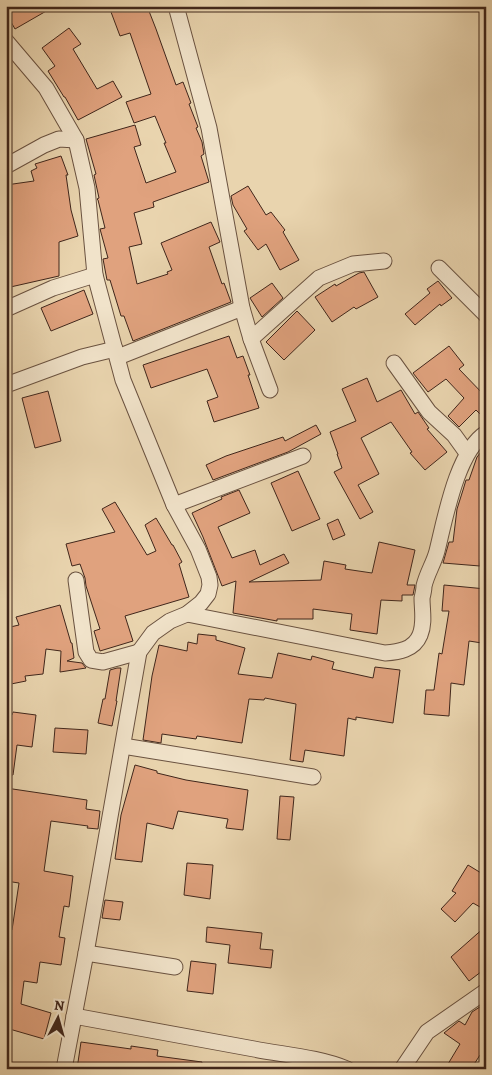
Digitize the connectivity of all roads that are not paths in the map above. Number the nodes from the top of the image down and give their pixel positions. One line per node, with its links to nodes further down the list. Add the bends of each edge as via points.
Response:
1 (176, 6): 8 (street, via 209,128)
2 (6, 41): 3 (street, via 46,88)
3 (76, 140): 4 (street, via 59,139); 7 (street, via 87,188)
4 (6, 166)
5 (384, 261): 11 (street, via 353,264 319,278)
6 (439, 268): 10 (street)
7 (95, 275): 9 (street, via 53,288); 12 (street)
8 (242, 308): 11 (street); 12 (street)
9 (6, 309)
10 (486, 315)
11 (251, 339): 15 (street)
12 (117, 353): 14 (street, via 82,358); 19 (street, via 123,380)
13 (394, 363): 17 (street, via 429,412 454,435)
14 (6, 386)
15 (270, 390)
16 (486, 433): 17 (street)
17 (467, 453): 21 (street, via 426,577 420,636 411,647 385,653)
18 (303, 456): 19 (street)
19 (174, 505): 21 (street, via 209,577 208,594)
20 (76, 580): 22 (street, via 86,652 91,660 103,662)
21 (188, 614): 22 (street, via 170,621 154,633)
22 (139, 652): 23 (street)
23 (123, 746): 24 (street); 25 (street)
24 (313, 777)
25 (86, 953): 26 (street); 28 (street)
26 (175, 968)
27 (486, 991): 32 (street, via 428,1032)
28 (74, 1016): 29 (street); 30 (street)
29 (299, 1063): 31 (street, via 334,1063)
30 (64, 1069)
31 (347, 1069)
32 (402, 1069)

